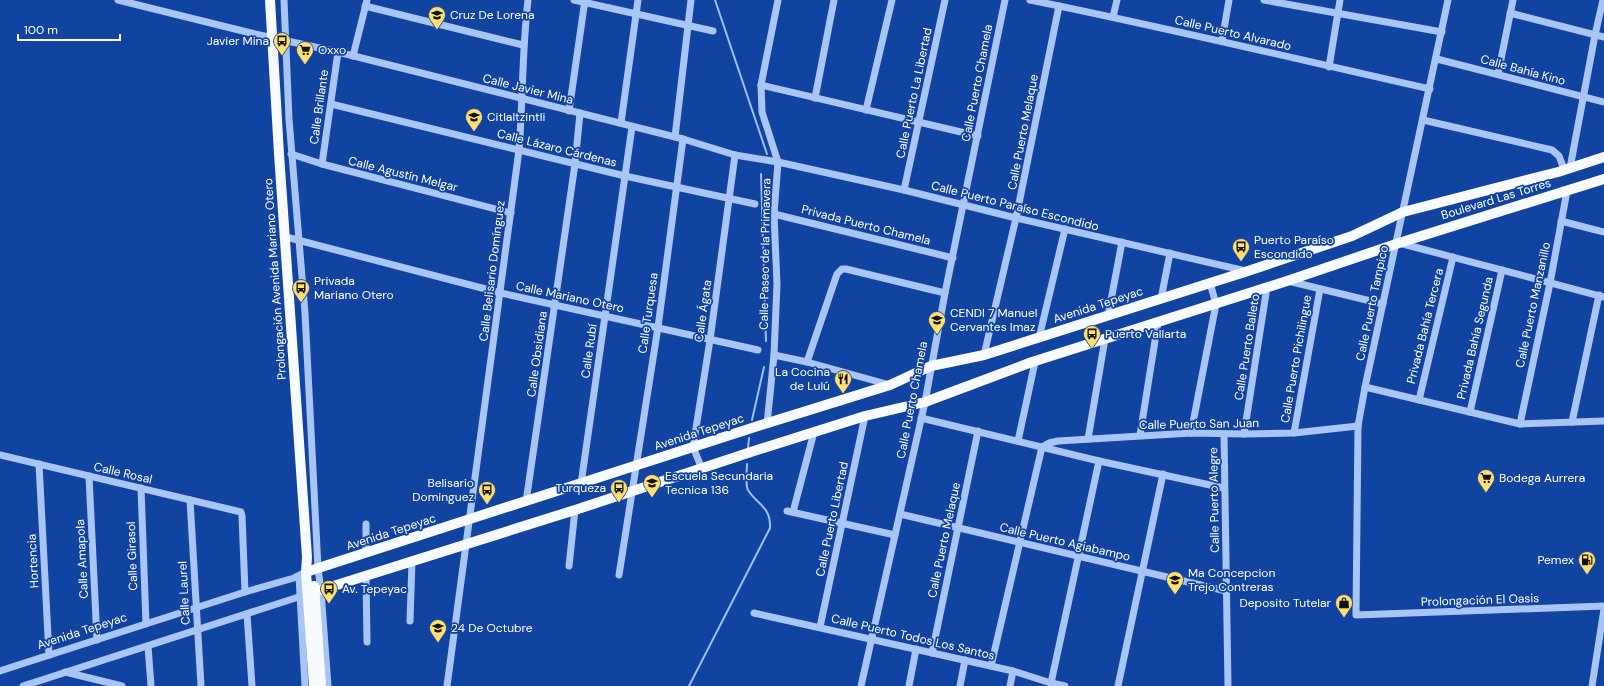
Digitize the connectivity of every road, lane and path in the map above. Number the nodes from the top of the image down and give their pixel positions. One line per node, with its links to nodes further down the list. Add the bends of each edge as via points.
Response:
1 (270, 0): 33 (main road, Prolongación Avenida Mariano Otero)
2 (284, 0): 34 (street, Prolongación Avenida Mariano Otero)
3 (528, 0): 36 (street, Calle Belisario Domínguez)
4 (574, 0): 21 (street)
5 (638, 0): 25 (street)
6 (691, 0): 28 (street)
7 (778, 0): 42 (street, Calle Paseo de la Primavera)
8 (834, 0): 45 (street)
9 (892, 0): 50 (street)
10 (945, 0): 53 (street, Calle Puerto La Libertad)
11 (1005, 0): 56 (street, Calle Puerto Chamela)
12 (1030, 0): 23 (street, Calle Puerto Alvarado)
13 (1116, 0): 27 (street)
14 (1229, 0): 35 (street)
15 (1264, 0): 24 (street)
16 (1340, 0): 24 (street)
17 (1448, 0): 30 (street, Calle Puerto Tampico)
18 (1513, 0): 26 (street)
19 (1603, 0): 31 (street)
20 (123, 1): 33 (street, Calle Javier Mina)
21 (584, 1): 25 (street); 49 (street)
22 (366, 3): 36 (street); 38 (street)
23 (1059, 6): 27 (street, Calle Puerto Alvarado); 78 (street, Calle Puerto Melaque)
24 (1338, 13): 30 (street); 40 (street)
25 (636, 14): 28 (street); 54 (street)
26 (1510, 14): 31 (street); 41 (street)
27 (1113, 17): 35 (street, Calle Puerto Alvarado)
28 (687, 24): 29 (street); 57 (street)
29 (713, 31)
30 (1442, 32): 39 (street, Calle Puerto Tampico)
31 (1595, 35): 32 (street); 44 (street)
32 (1604, 37)
33 (272, 38): 34 (street, Calle Javier Mina); 82 (main road, Prolongación Avenida Mariano Otero)
34 (286, 40): 37 (street, Calle Javier Mina); 60 (street, Prolongación Avenida Mariano Otero)
35 (1222, 40): 40 (street, Calle Puerto Alvarado)
36 (523, 44): 46 (street, Calle Belisario Domínguez)
37 (338, 52): 38 (street, Calle Javier Mina); 48 (street, Calle Brillante)
38 (353, 56): 46 (street, Calle Javier Mina)
39 (1436, 59): 41 (street, Calle Bahía Kino); 43 (street, Calle Puerto Tampico)
40 (1329, 67): 43 (street, Calle Puerto Alvarado)
41 (1498, 74): 44 (street, Calle Bahía Kino)
42 (761, 85): 45 (street); 63 (street, Calle Paseo de la Primavera, via 762,112)
43 (1430, 89): 52 (street, Calle Puerto Tampico)
44 (1584, 97): 47 (street, Calle Bahía Kino); 66 (street)
45 (815, 98): 50 (street)
46 (523, 99): 49 (street, Calle Javier Mina); 59 (street, Calle Belisario Domínguez)
47 (1604, 102)
48 (331, 104): 59 (street, Calle Lázaro Cárdenas); 64 (street, Calle Brillante)
49 (569, 110): 51 (street, Calle Javier Mina)
50 (866, 110): 53 (street)
51 (580, 113): 54 (street, Calle Javier Mina); 65 (street, Calle Obsidiana)
52 (1423, 120): 66 (street, via 1552,150); 75 (street, Calle Puerto Tampico)
53 (919, 121): 56 (street); 70 (street, Calle Puerto La Libertad)
54 (621, 124): 55 (street, Calle Javier Mina)
55 (632, 127): 57 (street, Calle Javier Mina); 67 (street, Calle Rubí)
56 (978, 136): 74 (street, Calle Puerto Chamela)
57 (675, 137): 58 (street, Calle Javier Mina)
58 (683, 139): 61 (street, Calle Javier Mina); 69 (street, Calle Turquesa)
59 (519, 150): 65 (street, Calle Lázaro Cárdenas); 76 (street, Calle Belisario Domínguez)
60 (291, 154): 64 (street, Calle Agustín Melgar); 83 (street, Prolongación Avenida Mariano Otero)
61 (735, 155): 63 (street, Calle Javier Mina); 72 (street, Calle Ágata)
62 (1604, 157): 66 (main road, Boulevard Las Torres)
63 (778, 162): 70 (street, Calle Puerto Paraíso Escondido); 77 (street, Calle Paseo de la Primavera)
64 (322, 164): 76 (street, Calle Agustín Melgar)
65 (575, 164): 67 (street, Calle Lázaro Cárdenas); 102 (street, Calle Obsidiana)
66 (1567, 168): 75 (main road, Boulevard Las Torres)
67 (625, 176): 69 (street, Calle Lázaro Cárdenas); 103 (street, Calle Rubí)
68 (1604, 179): 71 (main road, Boulevard Las Torres)
69 (676, 188): 72 (street, Calle Lázaro Cárdenas); 106 (street, Calle Turquesa)
70 (904, 190): 74 (street, Calle Puerto Paraíso Escondido)
71 (1567, 191): 79 (street, Calle Puerto Manzanillo); 85 (main road, Boulevard Las Torres)
72 (730, 199): 73 (street, Calle Lázaro Cárdenas); 109 (street, Calle Ágata)
73 (754, 204)
74 (964, 204): 78 (street, Calle Puerto Paraíso Escondido); 88 (street, Calle Puerto Chamela)
75 (1402, 212): 85 (street, Calle Puerto Tampico); 90 (main road, Avenida Tepeyac, via 1352,236)
76 (511, 213): 96 (street, Calle Belisario Domínguez)
77 (774, 214): 88 (street, Privada Puerto Chamela); 111 (street, Calle Paseo de la Primavera, via 777,284)
78 (1016, 218): 80 (street, Calle Puerto Paraíso Escondido); 112 (street, Calle Puerto Melaque)
79 (1561, 221): 81 (street); 92 (street, Calle Puerto Manzanillo)
80 (1065, 229): 84 (street, Calle Puerto Paraíso Escondido); 107 (street)
81 (1604, 232)
82 (286, 237): 83 (street, Calle Mariano Otero); 166 (main road, Prolongación Avenida Mariano Otero)
83 (298, 240): 96 (street, Calle Mariano Otero); 166 (street, Prolongación Avenida Mariano Otero, via 305,313)
84 (1122, 242): 86 (street, Calle Puerto Paraíso Escondido); 104 (street)
85 (1397, 243): 87 (street); 91 (main road); 101 (street, Calle Puerto Tampico)
86 (1170, 253): 90 (street, Calle Puerto Paraíso Escondido); 99 (street)
87 (1453, 257): 89 (street); 118 (street, Privada Bahía Tercera)
88 (953, 258): 97 (street, Calle Puerto Chamela)
89 (1502, 270): 92 (street); 120 (street, Privada Bahía Segunda)
90 (1248, 271): 93 (main road, Avenida Tepeyac)
91 (1287, 281): 94 (main road); 95 (street)
92 (1550, 282): 98 (street); 126 (street, Calle Puerto Manzanillo)
93 (1210, 283): 99 (main road, Avenida Tepeyac); 100 (street)
94 (1267, 287): 100 (main road); 133 (street, Calle Puerto Balleto)
95 (1320, 289): 101 (street); 131 (street, Calle Puerto Pichilingue)
96 (500, 292): 102 (street, Calle Mariano Otero); 154 (street, Calle Belisario Domínguez)
97 (945, 293): 113 (street, via 842,269 837,274); 115 (street, Calle Puerto Chamela)
98 (1601, 296): 124 (street)
99 (1161, 299): 104 (main road, Avenida Tepeyac)
100 (1216, 304): 105 (main road); 130 (street)
101 (1383, 304): 117 (street, Calle Puerto Tampico)
102 (555, 305): 103 (street, Calle Mariano Otero); 151 (street, Calle Obsidiana)
103 (605, 316): 106 (street, Calle Mariano Otero); 146 (street, Calle Rubí)
104 (1108, 316): 107 (main road, Avenida Tepeyac)
105 (1158, 322): 108 (main road); 134 (street)
106 (658, 327): 109 (street, Calle Mariano Otero); 142 (street, Calle Turquesa)
107 (1039, 338): 112 (main road, Avenida Tepeyac)
108 (1105, 339): 114 (main road); 135 (street)
109 (710, 340): 110 (street, Calle Mariano Otero); 137 (street, Calle Ágata)
110 (758, 350)
111 (774, 355): 113 (street); 125 (street, Calle Paseo de la Primavera)
112 (984, 356): 115 (main road, Avenida Tepeyac)
113 (807, 362): 116 (street)
114 (1035, 362): 119 (main road); 136 (street)
115 (931, 366): 116 (main road, Avenida Tepeyac); 119 (street, Calle Puerto Chamela)
116 (890, 385): 125 (main road, Avenida Tepeyac)
117 (1365, 386): 118 (street); 127 (street, Calle Puerto Tampico)
118 (1419, 400): 120 (street)
119 (925, 402): 121 (main road); 122 (street, Calle Puerto Chamela)
120 (1470, 412): 126 (street)
121 (864, 416): 129 (main road); 156 (street, Calle Puerto Libertad)
122 (921, 418): 128 (street); 153 (street, Calle Puerto Chamela)
123 (1604, 421): 124 (street)
124 (1572, 422): 126 (street)
125 (767, 424): 137 (main road, Avenida Tepeyac)
126 (1520, 424)
127 (1358, 426): 131 (street, Calle Puerto San Juan); 177 (street, Calle Puerto Tampico)
128 (978, 431): 136 (street); 157 (street, Calle Puerto Melaque)
129 (814, 432): 143 (main road); 156 (street, via 790,511)
130 (1191, 433): 132 (street, Calle Puerto San Juan); 134 (street, Calle Puerto San Juan)
131 (1294, 433): 133 (street, Calle Puerto San Juan)
132 (1224, 434): 133 (street, Calle Puerto San Juan); 148 (street, Calle Puerto Alegre)
133 (1244, 434)
134 (1140, 435): 135 (street, Calle Puerto San Juan)
135 (1088, 439): 138 (street, Calle Puerto San Juan, via 1058,440)
136 (1018, 441): 138 (street)
137 (693, 447): 142 (main road, Avenida Tepeyac); 143 (street)
138 (1042, 447): 140 (street); 159 (street)
139 (0, 455): 141 (street, Calle Rosal)
140 (1099, 461): 144 (street); 162 (street)
141 (39, 464): 145 (street, Calle Rosal); 189 (street, Hortencia)
142 (636, 466): 146 (main road, Avenida Tepeyac); 149 (street, Calle Turquesa)
143 (702, 469): 149 (main road)
144 (1163, 474): 148 (street); 165 (street)
145 (89, 476): 147 (street, Calle Rosal); 184 (street, Calle Amapola)
146 (581, 484): 151 (main road, Avenida Tepeyac)
147 (141, 488): 150 (street, Calle Rosal); 179 (street, Calle Girasol)
148 (1224, 488): 169 (street, Calle Puerto Alegre)
149 (632, 490): 152 (main road); 167 (street, Calle Turquesa)
150 (190, 500): 170 (street, Calle Rosal, via 241,512); 173 (street, Calle Laurel)
151 (526, 502): 154 (main road, Avenida Tepeyac)
152 (575, 510): 160 (main road); 164 (street)
153 (900, 514): 157 (street, Calle Puerto Agiabampo); 158 (street, Calle Puerto Chamela)
154 (470, 520): 160 (street, Calle Belisario Domínguez); 161 (main road, Avenida Tepeyac)
155 (366, 524): 161 (street)
156 (843, 524): 158 (street); 180 (street, Calle Puerto Libertad)
157 (958, 528): 159 (street, Calle Puerto Agiabampo); 188 (street, Calle Puerto Melaque)
158 (895, 535): 183 (street, Calle Puerto Chamela)
159 (1020, 542): 162 (street, Calle Puerto Agiabampo); 191 (street)
160 (466, 544): 163 (main road); 205 (street, Calle Belisario Domínguez)
161 (366, 553): 166 (main road, Avenida Tepeyac)
162 (1078, 556): 165 (street, Calle Puerto Agiabampo); 195 (street)
163 (412, 561): 168 (main road); 178 (street)
164 (569, 566)
165 (1143, 571): 169 (street, Calle Puerto Agiabampo); 211 (street)
166 (309, 572): 170 (street, Avenida Tepeyac); 171 (main road, Prolongación Avenida Mariano Otero); 171 (street, Prolongación Avenida Mariano Otero)
167 (619, 575)
168 (366, 576): 171 (main road); 185 (street)
169 (1226, 591): 212 (street, Calle Puerto Alegre)
170 (245, 592): 173 (street, Avenida Tepeyac)
171 (311, 594): 176 (street); 201 (street, Prolongación Avenida Mariano Otero); 202 (main road, Prolongación Avenida Mariano Otero); 203 (main road, Prolongación Avenida Mariano Otero); 204 (street, Prolongación Avenida Mariano Otero)
172 (1604, 606): 177 (street, Prolongación El Oasis)
173 (196, 608): 179 (street, Avenida Tepeyac); 181 (street, Calle Laurel)
174 (1604, 609): 182 (street)
175 (754, 613): 180 (street, Calle Puerto Todos Los Santos)
176 (247, 614): 181 (street); 200 (street)
177 (1356, 615)
178 (410, 621)
179 (146, 624): 184 (street, Avenida Tepeyac)
180 (820, 627): 183 (street, Calle Puerto Todos Los Santos)
181 (197, 630): 186 (street); 199 (street, Calle Laurel)
182 (1602, 631): 213 (street)
183 (871, 639): 187 (street, Calle Puerto Todos Los Santos); 206 (street, Calle Puerto Chamela)
184 (97, 640): 189 (street, Avenida Tepeyac)
185 (368, 642)
186 (148, 646): 194 (street); 198 (street)
187 (916, 649): 188 (street, Calle Puerto Todos Los Santos); 207 (street)
188 (932, 653): 190 (street, Calle Puerto Todos Los Santos)
189 (49, 655): 192 (street, Avenida Tepeyac)
190 (965, 660): 191 (street, Calle Puerto Todos Los Santos); 208 (street)
191 (991, 666): 193 (street, Calle Puerto Todos Los Santos)
192 (0, 671)
193 (1013, 671): 195 (street, Calle Puerto Todos Los Santos); 209 (street)
194 (65, 672): 196 (street); 197 (street)
195 (1051, 683): 210 (street, Calle Puerto Todos Los Santos)
196 (23, 686)
197 (122, 686)
198 (151, 686)
199 (201, 686)
200 (252, 686)
201 (305, 686)
202 (314, 686)
203 (321, 686)
204 (328, 686)
205 (447, 686)
206 (861, 686)
207 (909, 686)
208 (960, 686)
209 (1010, 686)
210 (1065, 686)
211 (1118, 686)
212 (1228, 686)
213 (1592, 686)

